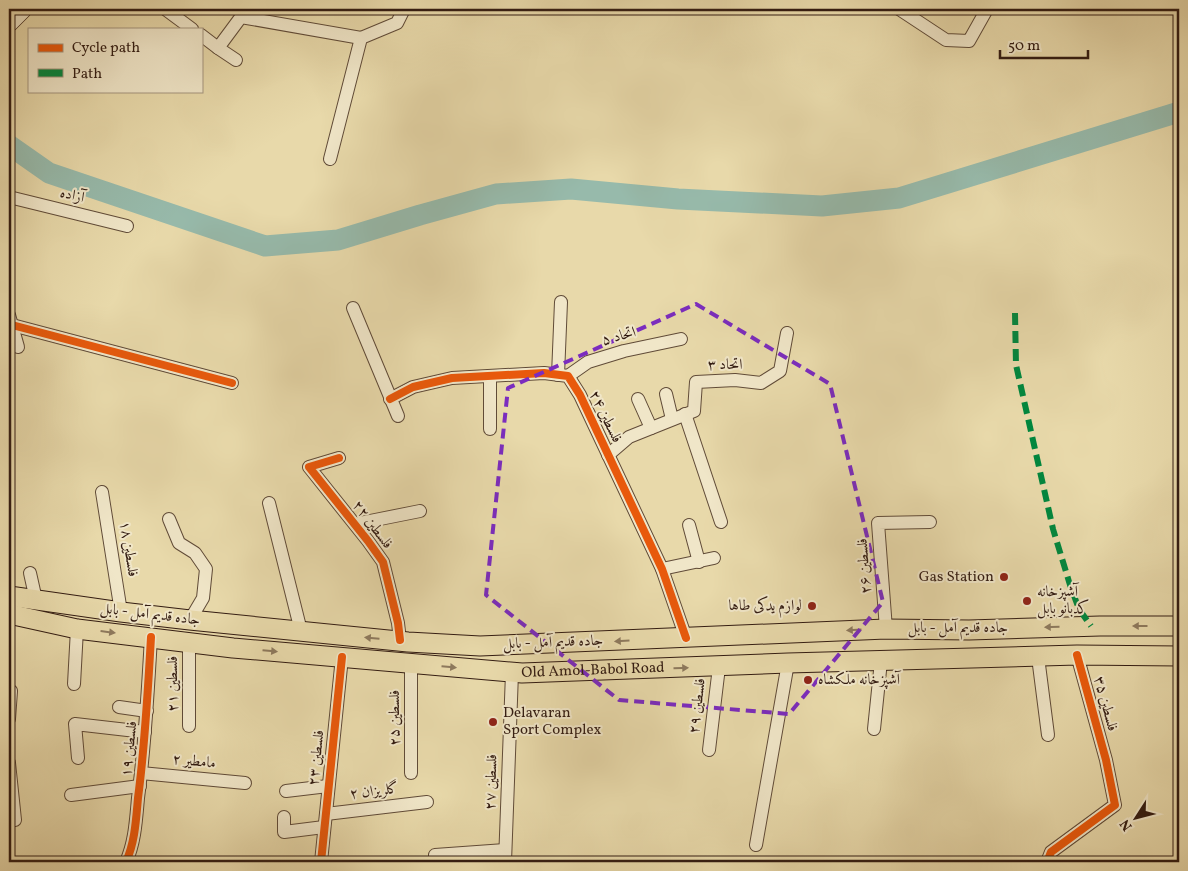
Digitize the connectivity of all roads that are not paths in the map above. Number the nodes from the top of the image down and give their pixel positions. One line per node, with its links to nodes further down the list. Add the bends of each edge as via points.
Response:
1 (23, 9): 6 (main road)
2 (165, 9): 7 (street)
3 (404, 9): 9 (street, via 397,23)
4 (899, 9): 5 (street, via 946,40 969,41)
5 (987, 9)
6 (9, 24)
7 (191, 28)
8 (202, 37): 10 (street)
9 (361, 38): 10 (street, via 241,17); 12 (street)
10 (218, 48): 11 (street)
11 (236, 60)
12 (330, 159)
13 (9, 197): 14 (street, آزاده)
14 (127, 226)
15 (561, 302): 21 (street)
16 (353, 308): 25 (street)
17 (10, 320): 20 (street); 23 (street)
18 (787, 334): 27 (street, اتحاد ۳, via 780,371 761,383 735,380 696,382 694,411)
19 (681, 339): 21 (street, اتحاد ۵, via 624,351 588,362)
20 (18, 347)
21 (563, 375): 22 (street); 32 (street, فلسطین ۲۴, via 580,395)
22 (490, 376): 25 (street, via 452,378 413,387); 31 (street)
23 (232, 383)
24 (666, 394): 29 (street)
25 (390, 399): 28 (street)
26 (638, 400): 30 (street)
27 (686, 414): 29 (street); 38 (street)
28 (398, 416)
29 (672, 419): 30 (street)
30 (651, 428): 32 (street, via 629,437)
31 (490, 429)
32 (608, 454): 44 (street, فلسطین ۲۴)
33 (339, 458): 40 (street, فلسطین ۲۲, via 309,467)
34 (102, 492): 48 (street, فلسطین ۱۸)
35 (269, 503): 54 (street)
36 (420, 511): 40 (street)
37 (169, 519): 50 (street, via 179,543 194,553 206,569 203,598)
38 (721, 522)
39 (930, 522): 53 (street, فلسطين ٢۶, via 878,523)
40 (355, 524): 57 (street, فلسطین ۲۲, via 382,562)
41 (689, 525): 43 (street)
42 (714, 558): 43 (street)
43 (699, 562): 44 (street)
44 (662, 569): 56 (street, فلسطین ۲۴)
45 (30, 573): 47 (street)
46 (9, 596): 47 (main road, جاده قدیم آمل - بابل)
47 (36, 600): 48 (main road, جاده قدیم آمل - بابل)
48 (121, 612): 50 (main road, جاده قدیم آمل - بابل)
49 (9, 614): 52 (main road, Old Amol-Babol Road)
50 (190, 620): 54 (main road, جاده قدیم آمل - بابل)
51 (1179, 626): 53 (main road, جاده قدیم آمل - بابل, one-way to 53)
52 (77, 629): 55 (main road, Old Amol-Babol Road, one-way to 55); 68 (street)
53 (886, 629): 56 (main road, جاده قدیم آمل - بابل, one-way to 56)
54 (302, 631): 57 (main road, جاده قدیم آمل - بابل, one-way to 54)
55 (152, 637): 58 (main road, Old Amol-Babol Road); 71 (street, فلسطین ۱۹)
56 (686, 638): 57 (main road, جاده قدیم آمل - بابل, one-way to 57, via 480,646)
57 (400, 640)
58 (189, 642): 62 (main road, Old Amol-Babol Road, one-way to 62); 73 (street, فلسطین ۲۱)
59 (1038, 656): 60 (main road, Old Amol-Babol Road); 63 (main road, Old Amol-Babol Road); 76 (street)
60 (1077, 656): 61 (main road, Old Amol-Babol Road); 95 (street, فلسطین ۳۵, via 1115,805 1051,852)
61 (1179, 656)
62 (342, 657): 65 (main road, Old Amol-Babol Road); 83 (street, فلسطین ۲۳)
63 (881, 661): 64 (main road, Old Amol-Babol Road); 74 (street)
64 (788, 663): 66 (main road, Old Amol-Babol Road); 90 (street)
65 (411, 664): 67 (main road, Old Amol-Babol Road, one-way to 67); 80 (street, فلسطین ۲۵)
66 (719, 667): 67 (main road, Old Amol-Babol Road, one-way to 66); 77 (street, فلسطین ۲۹)
67 (512, 673): 92 (street, فلسطین ۲۷)
68 (74, 684)
69 (9, 690): 72 (street)
70 (118, 707): 71 (street)
71 (147, 711): 75 (street, فلسطین ۱۹)
72 (9, 719)
73 (188, 726)
74 (874, 729)
75 (145, 732): 78 (street, via 75,724); 81 (street, فلسطین ۱۹)
76 (1048, 735)
77 (709, 750)
78 (78, 758)
79 (9, 763): 88 (street)
80 (411, 773)
81 (141, 779): 82 (street, مامطیر ۲); 85 (street, مامطیر ۲); 93 (street, فلسطین ۱۹, via 132,850)
82 (244, 783)
83 (328, 786): 84 (street); 89 (street, فلسطین ۲۳)
84 (286, 790)
85 (70, 795)
86 (426, 802): 89 (street, گلریزان ۲)
87 (284, 817): 89 (street, گلریزان ۲, via 284,832)
88 (15, 820)
89 (325, 821): 94 (street, فلسطین ۲۳)
90 (756, 845)
91 (435, 855): 92 (street)
92 (505, 856)
93 (126, 862)
94 (321, 862)
95 (1047, 862)

